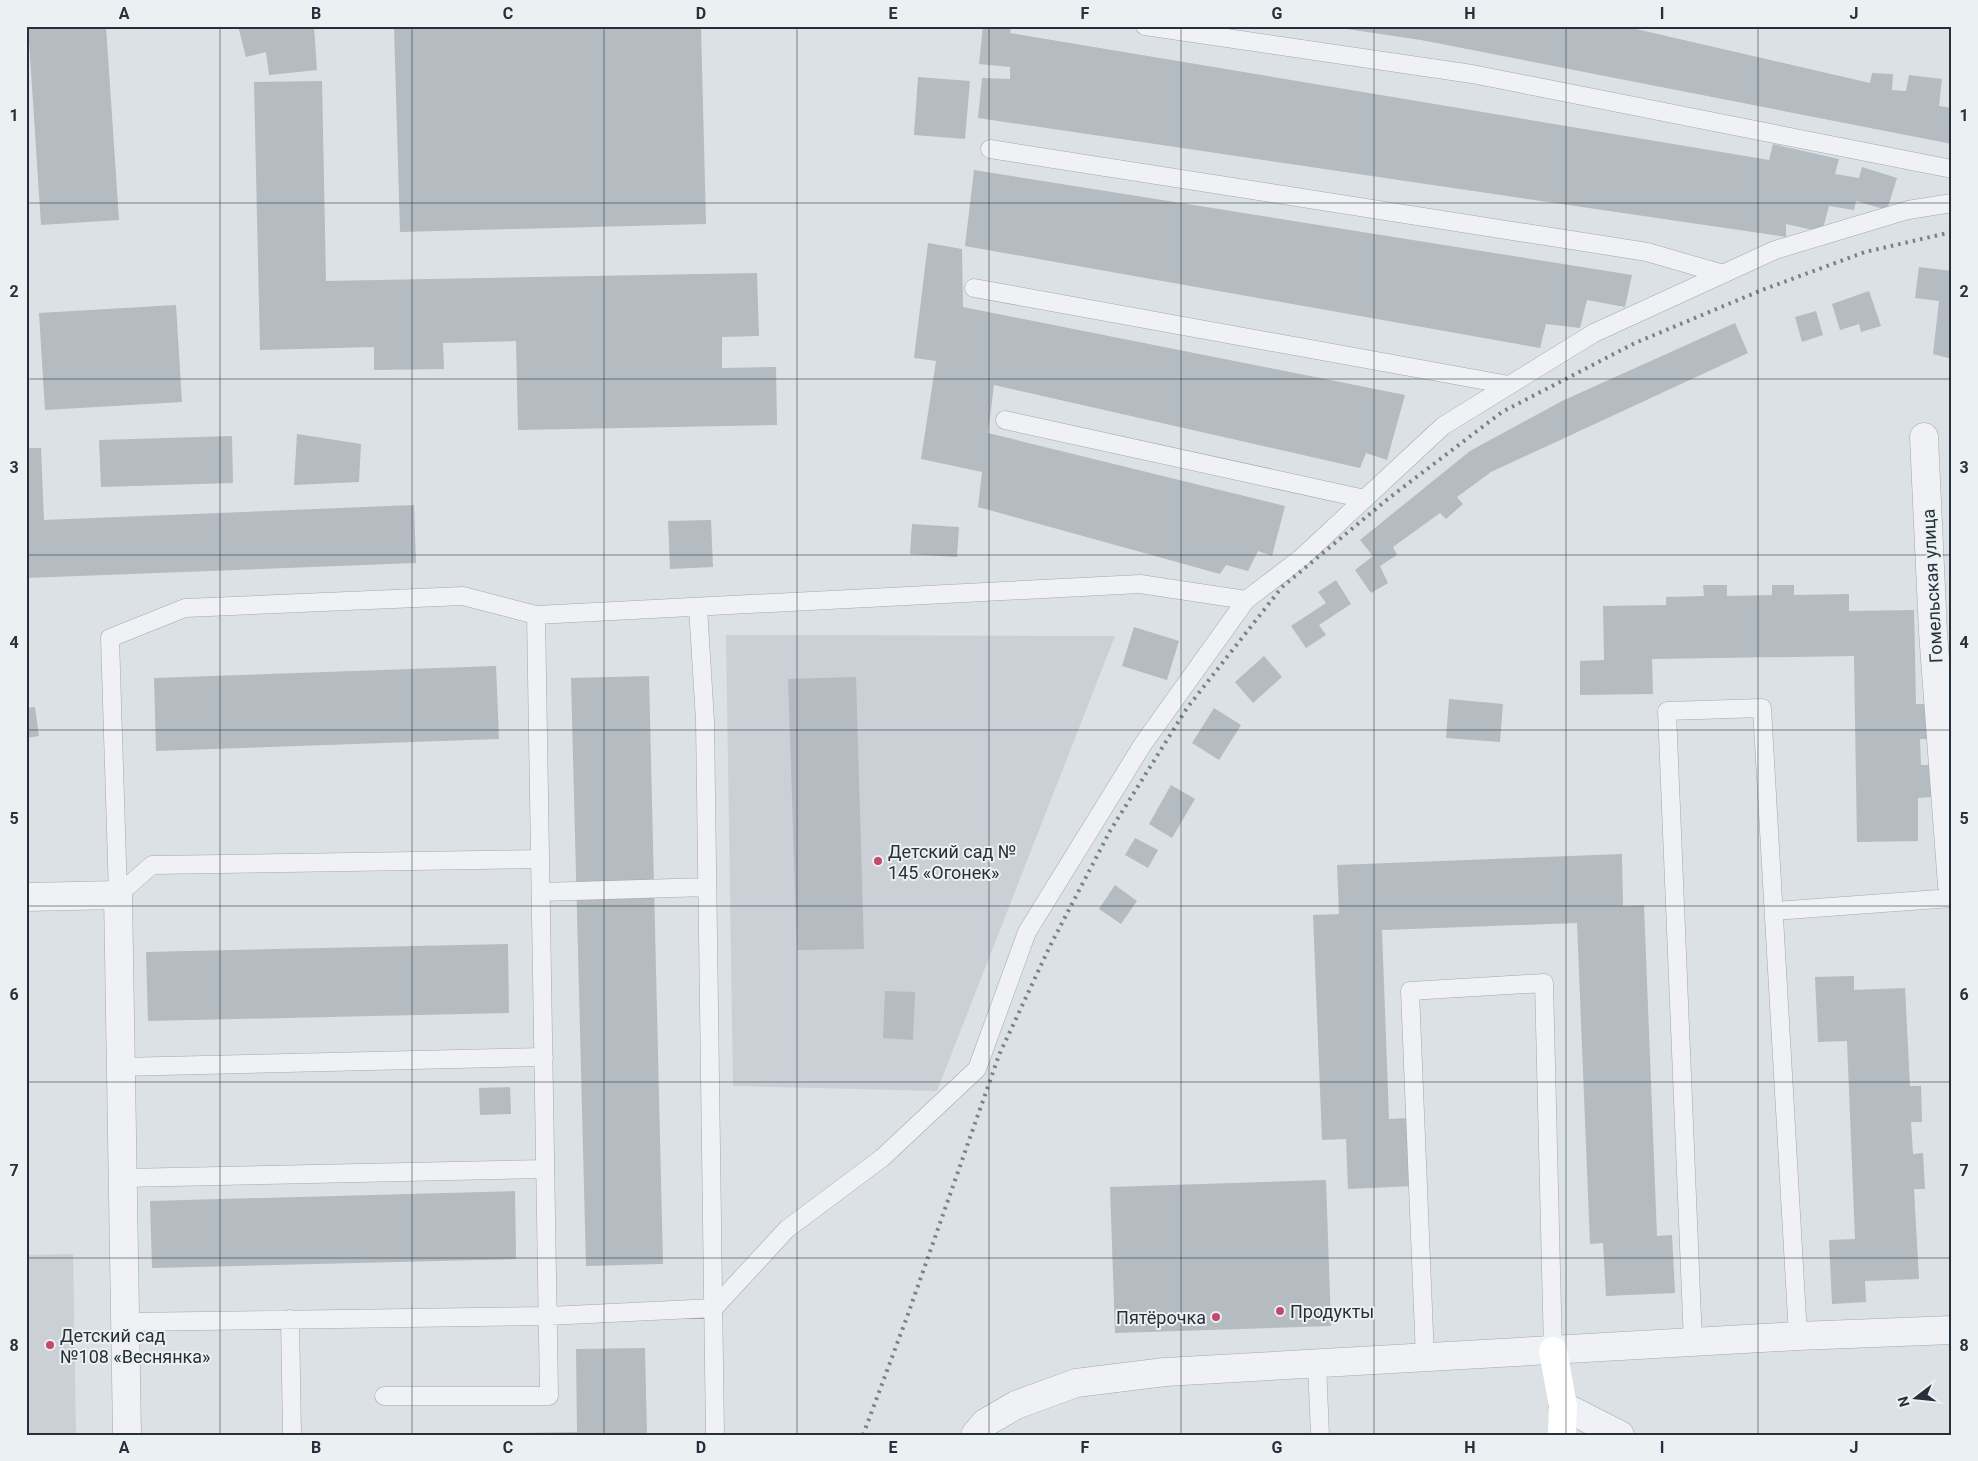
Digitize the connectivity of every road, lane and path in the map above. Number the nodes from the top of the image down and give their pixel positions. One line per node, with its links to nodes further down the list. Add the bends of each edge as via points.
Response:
1 (1145, 26): 3 (lane, via 1472,74)
2 (990, 149): 5 (lane, via 1647,252)
3 (1952, 169)
4 (1952, 203): 5 (lane, via 1908,210 1775,250)
5 (1723, 274): 7 (lane, via 1594,332)
6 (974, 288): 7 (lane)
7 (1509, 385): 10 (lane, via 1443,426)
8 (1005, 420): 10 (lane)
9 (1924, 436): 14 (street, Гомельская улица)
10 (1365, 499): 11 (lane, via 1300,559)
11 (1246, 600): 12 (lane, via 1140,584); 27 (lane, via 1143,744 1027,932 977,1069 882,1158 787,1229)
12 (698, 607): 13 (lane); 17 (lane, via 705,721)
13 (536, 615): 15 (lane); 19 (lane, via 463,596 185,608 110,638)
14 (1942, 633): 16 (street, Гомельская улица)
15 (540, 859): 18 (lane); 19 (lane, via 152,865)
16 (1952, 885)
17 (707, 887): 18 (lane); 27 (lane)
18 (541, 892): 23 (lane)
19 (118, 895): 20 (street); 24 (street)
20 (26, 897)
21 (1952, 898): 22 (lane)
22 (1775, 911): 32 (lane); 33 (lane, via 1762,708 1667,711)
23 (544, 1057): 24 (lane); 25 (lane)
24 (120, 1066): 26 (street)
25 (546, 1169): 26 (lane); 28 (lane)
26 (123, 1178): 30 (street)
27 (714, 1308): 28 (lane); 41 (lane)
28 (548, 1316): 29 (lane); 37 (lane, via 550,1396)
29 (290, 1320): 30 (lane); 40 (lane)
30 (125, 1322): 39 (street)
31 (1952, 1330): 32 (street)
32 (1798, 1336): 33 (street)
33 (1693, 1343): 34 (street)
34 (1553, 1351): 35 (street); 35 (lane, via 1544,983 1410,991); 38 (street)
35 (1425, 1358): 36 (street)
36 (1317, 1364): 42 (street, via 1165,1372 1076,1384 1016,1405 985,1423); 43 (lane)
37 (384, 1396)
38 (1563, 1406): 44 (street); 45 (street)
39 (127, 1435)
40 (292, 1435)
41 (716, 1435)
42 (975, 1435)
43 (1320, 1435)
44 (1562, 1435)
45 (1620, 1435)

